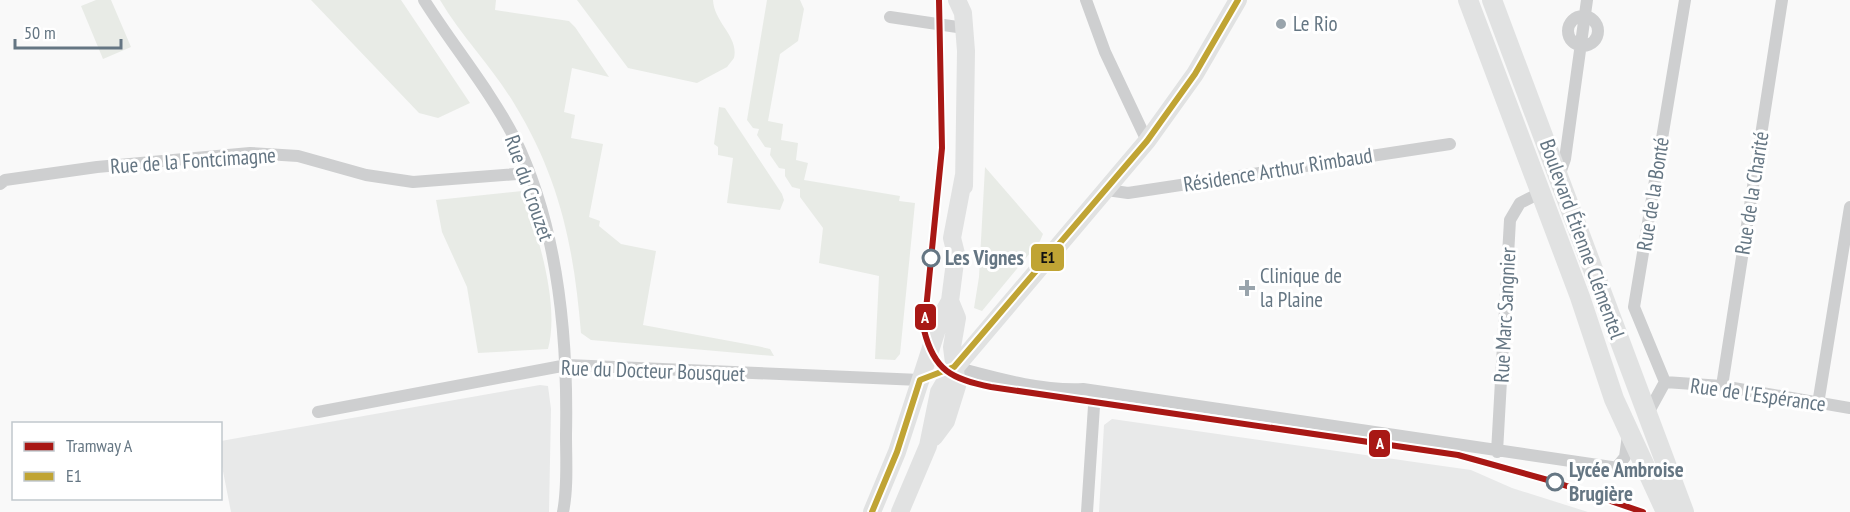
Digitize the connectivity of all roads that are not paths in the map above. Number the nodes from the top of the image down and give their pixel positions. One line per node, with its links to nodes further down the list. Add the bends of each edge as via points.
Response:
1 (424, 0): 13 (street, Rue du Crouzet, via 514,137)
2 (1086, 0): 11 (street, via 1105,52)
3 (1238, 0): 11 (street, via 1195,74)
4 (1468, 0): 17 (main road, Boulevard Étienne Clémentel)
5 (1492, 0): 14 (main road, Boulevard Étienne Clémentel)
6 (1587, 0): 14 (street, via 1565,159)
7 (1685, 0): 24 (street, Rue de la Bonté, via 1634,307)
8 (1782, 0): 25 (street, Rue de la Charité)
9 (963, 10): 10 (street); 19 (street, via 965,241 956,254)
10 (890, 17)
11 (1147, 141): 16 (street)
12 (1450, 144): 16 (street, Résidence Arthur Rimbaud, via 1128,193)
13 (529, 174): 15 (street, Rue de la Fontcimagne, via 413,182 366,175 298,156 250,153 46,173); 21 (street, Rue du Crouzet, via 553,261)
14 (1559, 177): 30 (main road, Boulevard Étienne Clémentel)
15 (0, 184)
16 (1107, 190): 20 (street)
17 (1540, 193): 31 (main road, Boulevard Étienne Clémentel); 33 (street, Rue Marc Sangnier, via 1520,203 1510,220)
18 (1850, 207): 27 (street)
19 (954, 310): 20 (street, via 979,328); 22 (street); 23 (street, via 941,317)
20 (991, 325): 22 (street)
21 (567, 365): 23 (street, Rue du Docteur Bousquet); 29 (street, Rue du Docteur Bousquet); 37 (street, Rue du Crouzet)
22 (954, 367): 23 (street); 26 (street, via 995,379); 32 (street, via 939,392)
23 (920, 380): 32 (street, via 927,398); 38 (street)
24 (1665, 382): 25 (street, Rue de l'Espérance); 30 (street, Rue de l'Espérance)
25 (1722, 387): 27 (street, Rue de l'Espérance)
26 (1095, 391): 33 (street); 40 (street)
27 (1818, 404): 28 (street, Rue de l'Espérance)
28 (1850, 408)
29 (318, 412)
30 (1648, 413): 36 (main road, Boulevard Étienne Clémentel)
31 (1628, 434): 34 (street, via 1624,457); 35 (main road, Boulevard Étienne Clémentel)
32 (928, 446): 39 (street)
33 (1497, 452): 34 (street)
34 (1616, 468): 35 (street)
35 (1649, 473): 36 (street); 41 (main road, Boulevard Étienne Clémentel)
36 (1671, 479): 42 (main road, Boulevard Étienne Clémentel)
37 (563, 512)
38 (872, 512)
39 (900, 512)
40 (1087, 512)
41 (1666, 512)
42 (1684, 512)

